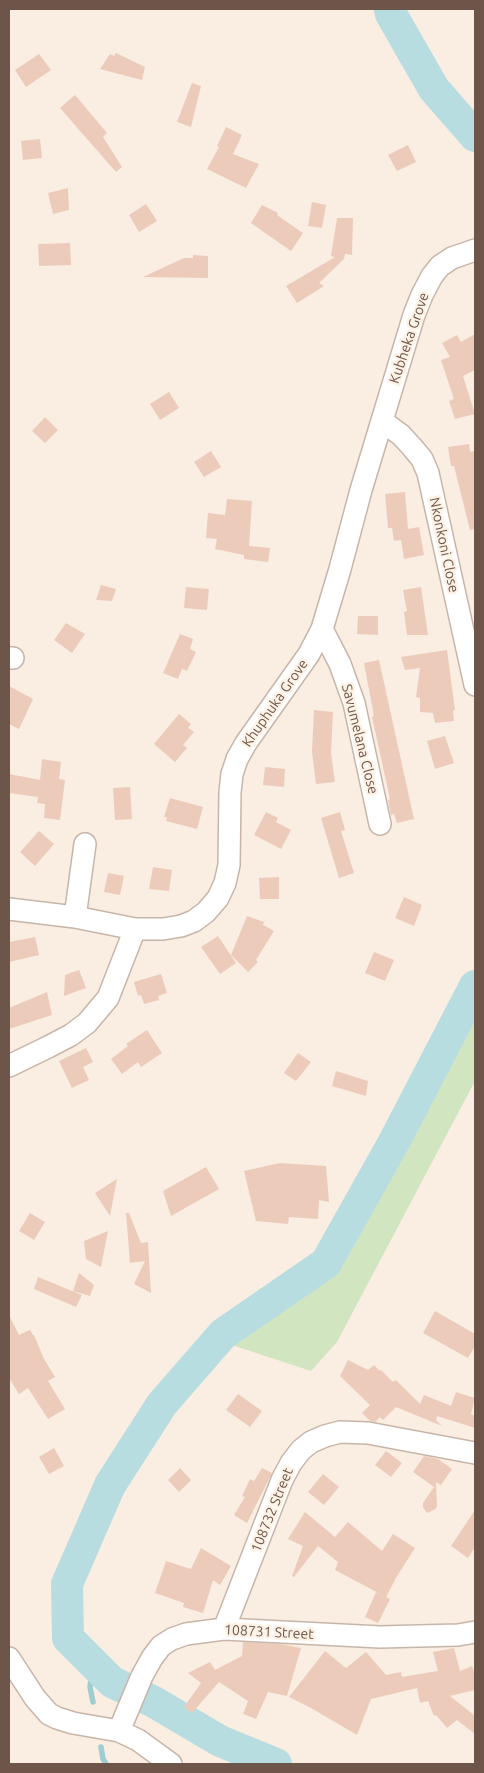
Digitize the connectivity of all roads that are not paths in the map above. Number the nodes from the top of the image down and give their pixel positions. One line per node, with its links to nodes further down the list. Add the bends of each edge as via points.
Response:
1 (475, 250): 2 (street, Kubheka Grove, via 452,258 432,276 414,315)
2 (382, 421): 3 (street, Khuphuka Grove); 4 (street, Nkonkoni Close, via 412,447 428,473)
3 (322, 629): 5 (street, Savumelana Close, via 340,664 354,703); 9 (street, Khuphuka Grove, via 309,654 237,759 230,792 230,865 218,898 206,912 181,926)
4 (475, 685)
5 (380, 824)
6 (85, 844): 8 (street)
7 (9, 909): 8 (street, Khuphuka Grove)
8 (75, 917): 9 (street, Khuphuka Grove)
9 (136, 929): 10 (street, via 108,998 87,1023 71,1035)
10 (9, 1066)
11 (475, 1453): 12 (street, 108732 Street, via 368,1433 340,1432 311,1442 291,1462 282,1480)
12 (224, 1629): 13 (street, 108731 Street, via 380,1638); 15 (street, 108731 Street, via 186,1634 161,1646 142,1676)
13 (475, 1632)
14 (9, 1658): 15 (street, via 49,1714 74,1723)
15 (118, 1731): 16 (street, via 138,1740)
16 (171, 1764)

